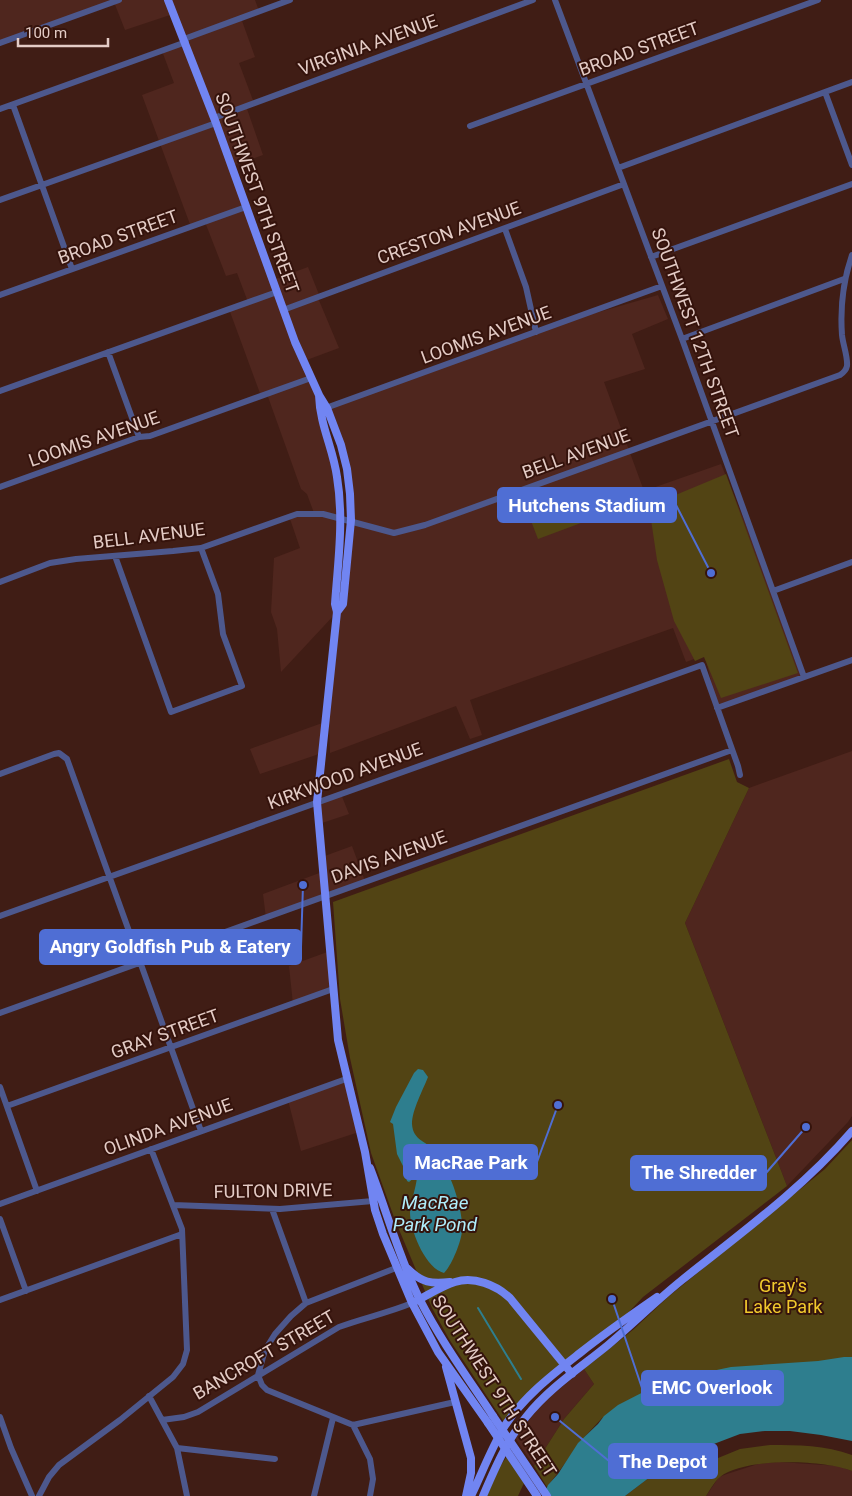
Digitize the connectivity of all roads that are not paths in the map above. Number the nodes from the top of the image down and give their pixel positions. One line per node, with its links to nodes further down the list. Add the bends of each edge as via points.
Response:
1 (119, 0): 8 (street)
2 (168, 0): 7 (main road, SOUTHWEST 9TH STREET)
3 (290, 0): 7 (street)
4 (533, 0): 14 (street, VIRGINIA AVENUE)
5 (555, 0): 10 (street, SOUTHWEST 12TH STREET)
6 (818, 0): 10 (street, BROAD STREET)
7 (185, 41): 12 (street); 14 (main road, SOUTHWEST 9TH STREET)
8 (0, 43)
9 (852, 82): 11 (street)
10 (587, 84): 15 (street, BROAD STREET); 17 (street, SOUTHWEST 12TH STREET)
11 (825, 92): 16 (street); 17 (street)
12 (13, 105): 13 (street); 20 (street)
13 (0, 109)
14 (215, 120): 20 (street, VIRGINIA AVENUE); 22 (main road, SOUTHWEST 9TH STREET)
15 (470, 126)
16 (852, 165)
17 (618, 168): 18 (street, SOUTHWEST 12TH STREET)
18 (624, 184): 23 (street, CRESTON AVENUE); 25 (street, SOUTHWEST 12TH STREET)
19 (852, 184): 25 (street)
20 (42, 185): 21 (street, VIRGINIA AVENUE); 26 (street)
21 (0, 200)
22 (246, 207): 26 (street, BROAD STREET); 29 (main road, SOUTHWEST 9TH STREET)
23 (505, 228): 31 (street, CRESTON AVENUE); 32 (street, via 526,287)
24 (852, 254): 27 (street)
25 (651, 257): 28 (street, SOUTHWEST 12TH STREET)
26 (72, 269): 30 (street, BROAD STREET)
27 (844, 279): 33 (street); 38 (street, BELL AVENUE, via 841,315 847,365 844,372)
28 (662, 286): 32 (street, LOOMIS AVENUE); 33 (street, SOUTHWEST 12TH STREET)
29 (277, 292): 31 (main road, SOUTHWEST 9TH STREET); 34 (street)
30 (0, 295)
31 (284, 310): 35 (main road, SOUTHWEST 9TH STREET)
32 (536, 332): 37 (street, LOOMIS AVENUE)
33 (682, 339): 38 (street, SOUTHWEST 12TH STREET)
34 (108, 352): 36 (street); 39 (street)
35 (311, 378): 37 (main road, SOUTHWEST 9TH STREET); 39 (street, LOOMIS AVENUE, via 150,436)
36 (0, 391)
37 (323, 409): 41 (main road, SOUTHWEST 9TH STREET, via 324,432 337,474); 42 (main road, SOUTHWEST 9TH STREET, via 341,445 347,469)
38 (712, 421): 42 (street, BELL AVENUE, via 425,526 394,533); 47 (street, SOUTHWEST 12TH STREET)
39 (139, 437): 40 (street, LOOMIS AVENUE)
40 (0, 487)
41 (341, 518): 42 (street, BELL AVENUE); 43 (street, BELL AVENUE, via 314,513 289,516); 48 (main road, SOUTHWEST 9TH STREET)
42 (351, 520): 48 (main road, SOUTHWEST 9TH STREET, via 343,604)
43 (201, 548): 44 (street, BELL AVENUE); 44 (street, via 218,594 223,634 242,686 171,712)
44 (115, 556): 46 (street, BELL AVENUE, via 50,563)
45 (852, 562): 47 (street)
46 (0, 582)
47 (773, 591): 50 (street, SOUTHWEST 12TH STREET)
48 (337, 612): 55 (main road, SOUTHWEST 9TH STREET)
49 (852, 660): 50 (street)
50 (804, 677): 51 (street)
51 (717, 708): 52 (street); 55 (street, KIRKWOOD AVENUE, via 702,666)
52 (732, 750): 54 (street); 57 (street, DAVIS AVENUE)
53 (0, 774): 56 (street, via 54,754 64,756)
54 (740, 775)
55 (317, 802): 56 (street, KIRKWOOD AVENUE); 57 (main road, SOUTHWEST 9TH STREET)
56 (109, 877): 58 (street, KIRKWOOD AVENUE); 59 (street)
57 (324, 896): 59 (street, DAVIS AVENUE); 60 (main road, SOUTHWEST 9TH STREET)
58 (0, 916)
59 (140, 962): 61 (street, DAVIS AVENUE); 62 (street)
60 (333, 989): 62 (street, GRAY STREET); 63 (main road, SOUTHWEST 9TH STREET)
61 (0, 1013)
62 (171, 1048): 65 (street, GRAY STREET); 66 (street)
63 (346, 1079): 66 (street, OLINDA AVENUE); 69 (main road, SOUTHWEST 9TH STREET)
64 (0, 1087): 65 (street)
65 (7, 1106): 70 (street)
66 (201, 1131): 68 (street, OLINDA AVENUE)
67 (852, 1131): 80 (main road, via 795,1190)
68 (152, 1149): 70 (street, OLINDA AVENUE); 73 (street)
69 (364, 1152): 71 (main road, SOUTHWEST 9TH STREET); 77 (main road, SOUTHWEST 9TH STREET)
70 (37, 1191): 72 (street, OLINDA AVENUE)
71 (373, 1201): 74 (street, FULTON DRIVE); 78 (main road, SOUTHWEST 9TH STREET)
72 (0, 1204)
73 (173, 1206): 74 (street, FULTON DRIVE); 76 (street)
74 (272, 1209): 84 (street)
75 (0, 1219): 81 (street)
76 (182, 1234): 81 (street); 90 (street, via 187,1350 178,1372)
77 (400, 1252): 79 (main road, via 406,1266 417,1278 435,1284); 82 (main road, SOUTHWEST 9TH STREET)
78 (396, 1268): 84 (street); 85 (main road, SOUTHWEST 9TH STREET)
79 (454, 1282): 82 (main road, BANCROFT STREET); 87 (main road, BANCROFT STREET, via 484,1283 503,1292)
80 (672, 1288): 87 (main road); 88 (main road)
81 (26, 1290): 83 (street)
82 (420, 1299): 85 (main road, BANCROFT STREET); 107 (main road, SOUTHWEST 9TH STREET, bridge, via 453,1355)
83 (0, 1300)
84 (306, 1303): 89 (street, via 275,1334 265,1350)
85 (412, 1303): 86 (main road, SOUTHWEST 9TH STREET); 89 (street, BANCROFT STREET, via 339,1328)
86 (443, 1360): 91 (main road); 106 (main road, SOUTHWEST 9TH STREET, bridge)
87 (564, 1364): 88 (main road, BANCROFT STREET); 104 (main road, via 533,1391 505,1426)
88 (572, 1374): 105 (main road, via 539,1402 519,1425)
89 (258, 1375): 93 (street, via 267,1390); 94 (street, BANCROFT STREET, via 198,1412)
90 (149, 1396): 94 (street); 99 (street, via 59,1465)
91 (455, 1402): 95 (street); 103 (main road, via 471,1458)
92 (0, 1417): 98 (street)
93 (333, 1418): 95 (street); 101 (street)
94 (162, 1420): 96 (street)
95 (352, 1425): 102 (street, via 370,1459 373,1479)
96 (176, 1448): 97 (street); 100 (street)
97 (275, 1459)
98 (32, 1496)
99 (39, 1496)
100 (187, 1496)
101 (314, 1496)
102 (370, 1496)
103 (466, 1496)
104 (472, 1496)
105 (483, 1496)
106 (537, 1496)
107 (547, 1496)

